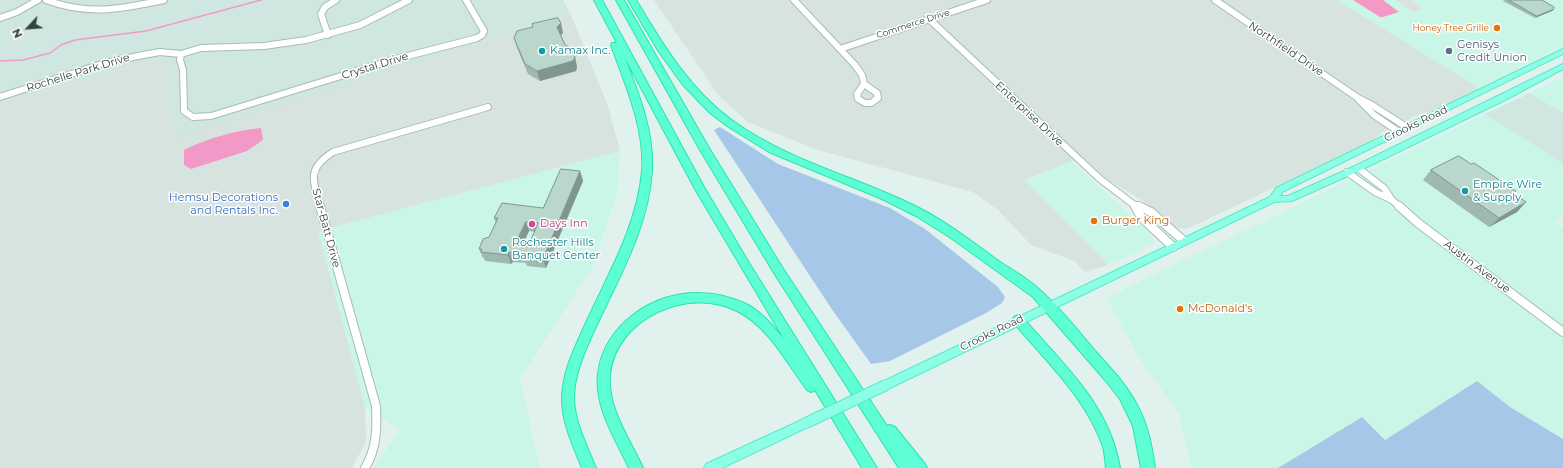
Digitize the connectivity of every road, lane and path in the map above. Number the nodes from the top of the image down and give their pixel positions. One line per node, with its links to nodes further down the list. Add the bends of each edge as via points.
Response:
1 (38, 0): 13 (street)
2 (46, 0): 3 (street, via 66,7 90,10)
3 (164, 0)
4 (336, 0): 15 (street, via 325,7 320,16)
5 (409, 0): 15 (street, Rochelle Park Drive, via 360,25)
6 (466, 0): 18 (street, Crystal Drive, via 484,31 477,38 403,57 211,116 200,117 187,114 184,110)
7 (620, 0): 42 (highway, via 705,150)
8 (632, 0): 39 (highway, via 682,79 709,108 730,125 753,140 790,158 925,216 1028,287)
9 (794, 0): 16 (street)
10 (987, 0): 14 (street, Commerce Drive)
11 (1215, 0): 24 (street, Northfield Drive)
12 (599, 2): 43 (highway, via 700,189); 45 (highway, via 642,120 647,170 634,229 578,354 569,388 572,424)
13 (0, 18)
14 (929, 19): 16 (street, Commerce Drive); 36 (street, Enterprise Drive, via 1084,164)
15 (328, 35): 18 (street, Rochelle Park Drive, via 264,46 200,48)
16 (840, 49): 22 (street, via 862,75)
17 (1563, 51): 20 (main road, Crooks Road)
18 (181, 54): 23 (street, Rochelle Park Drive, via 160,52 104,63)
19 (1563, 66): 21 (main road, Crooks Road)
20 (1530, 67): 21 (main road, via 1529,73); 26 (main road, Crooks Road)
21 (1538, 79): 27 (main road, Crooks Road)
22 (864, 84)
23 (0, 96)
24 (1358, 98): 28 (street, Northfield Drive); 29 (street, Northfield Drive, via 1374,115)
25 (488, 107): 44 (street, Star-Batt Drive, via 333,152 323,158 314,170 315,187 376,406 376,444)
26 (1443, 110): 27 (main road, via 1442,116); 28 (main road, Crooks Road)
27 (1451, 123): 30 (main road, Crooks Road)
28 (1408, 128): 29 (main road, Crooks Road); 30 (main road, via 1414,134)
29 (1399, 132): 31 (main road, Crooks Road)
30 (1412, 142): 32 (main road, Crooks Road)
31 (1346, 158): 33 (main road, via 1342,166); 34 (main road, Crooks Road, via 1279,190)
32 (1358, 168): 33 (main road, Crooks Road); 35 (street, Austin Avenue, via 1384,188)
33 (1347, 172): 34 (main road, Crooks Road, via 1289,199); 35 (street, Austin Avenue, via 1374,192)
34 (1273, 200): 37 (main road, Crooks Road)
35 (1392, 200): 41 (street, Austin Avenue)
36 (1133, 204): 37 (street, Enterprise Drive, via 1151,212); 38 (street, Enterprise Drive, via 1140,217)
37 (1184, 241): 38 (main road, Crooks Road)
38 (1173, 246): 39 (main road, Crooks Road)
39 (1048, 306): 40 (main road, Crooks Road); 52 (highway, via 1115,382 1129,402 1142,432)
40 (1018, 320): 47 (main road, Crooks Road, bridge); 51 (highway, via 1092,409 1104,430)
41 (1563, 332)
42 (849, 380): 49 (highway); 50 (highway)
43 (852, 440): 46 (highway, via 772,334 756,317 722,300 687,298 667,302 639,316 624,329 609,355 604,374 606,394 614,420); 48 (highway)
44 (365, 468)
45 (589, 468)
46 (636, 468)
47 (710, 468)
48 (870, 468)
49 (907, 468)
50 (920, 468)
51 (1113, 468)
52 (1148, 468)

